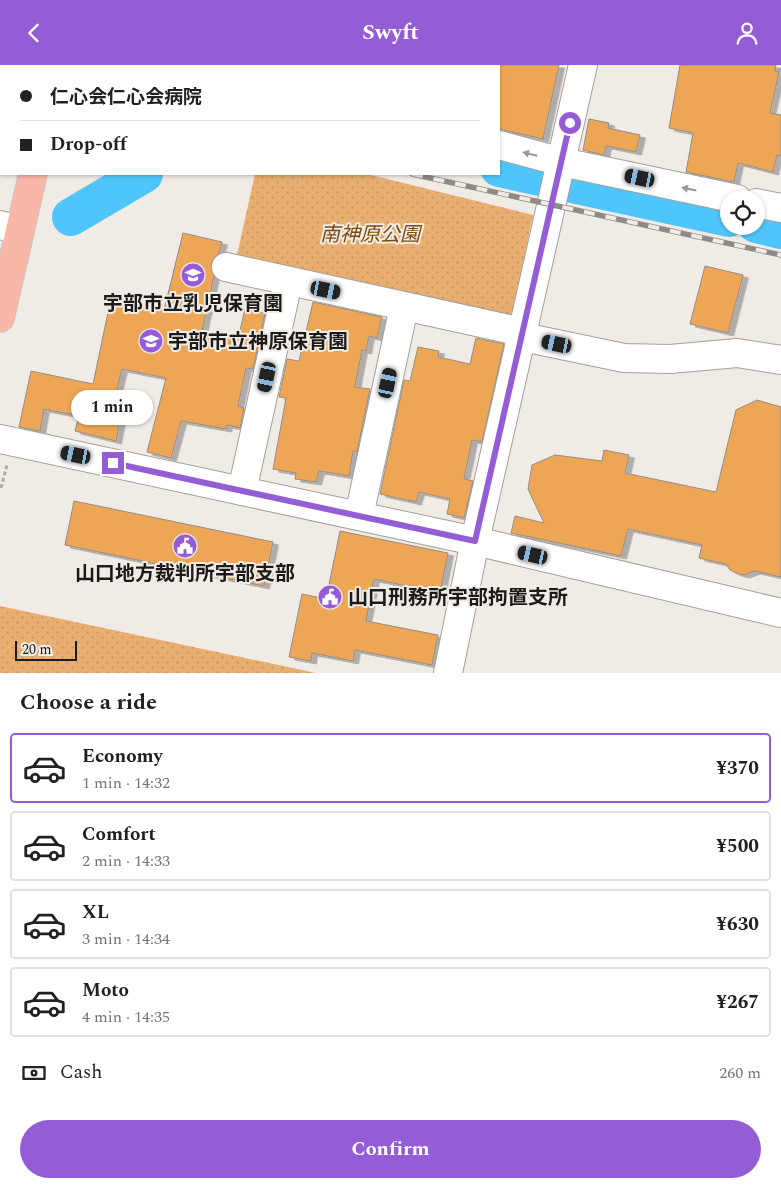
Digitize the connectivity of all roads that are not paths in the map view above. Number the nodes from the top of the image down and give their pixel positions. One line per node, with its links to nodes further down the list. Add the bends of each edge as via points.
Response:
1 (583, 65): 4 (street)
2 (500, 146): 4 (street, one-way to 2)
3 (33, 175): 8 (highway)
4 (558, 175): 5 (street, one-way to 4); 13 (street)
5 (720, 197)
6 (765, 205): 7 (street)
7 (781, 208)
8 (10, 228): 12 (highway)
9 (226, 267): 10 (street)
10 (288, 282): 11 (street); 16 (street)
11 (404, 307): 13 (street, via 509,329); 17 (street)
12 (0, 318)
13 (523, 337): 14 (street, via 624,358 670,359 738,353); 18 (street)
14 (781, 360)
15 (4, 451): 16 (street)
16 (242, 491): 17 (street)
17 (359, 516): 18 (street)
18 (475, 541): 19 (street); 20 (street)
19 (781, 613)
20 (448, 673)

